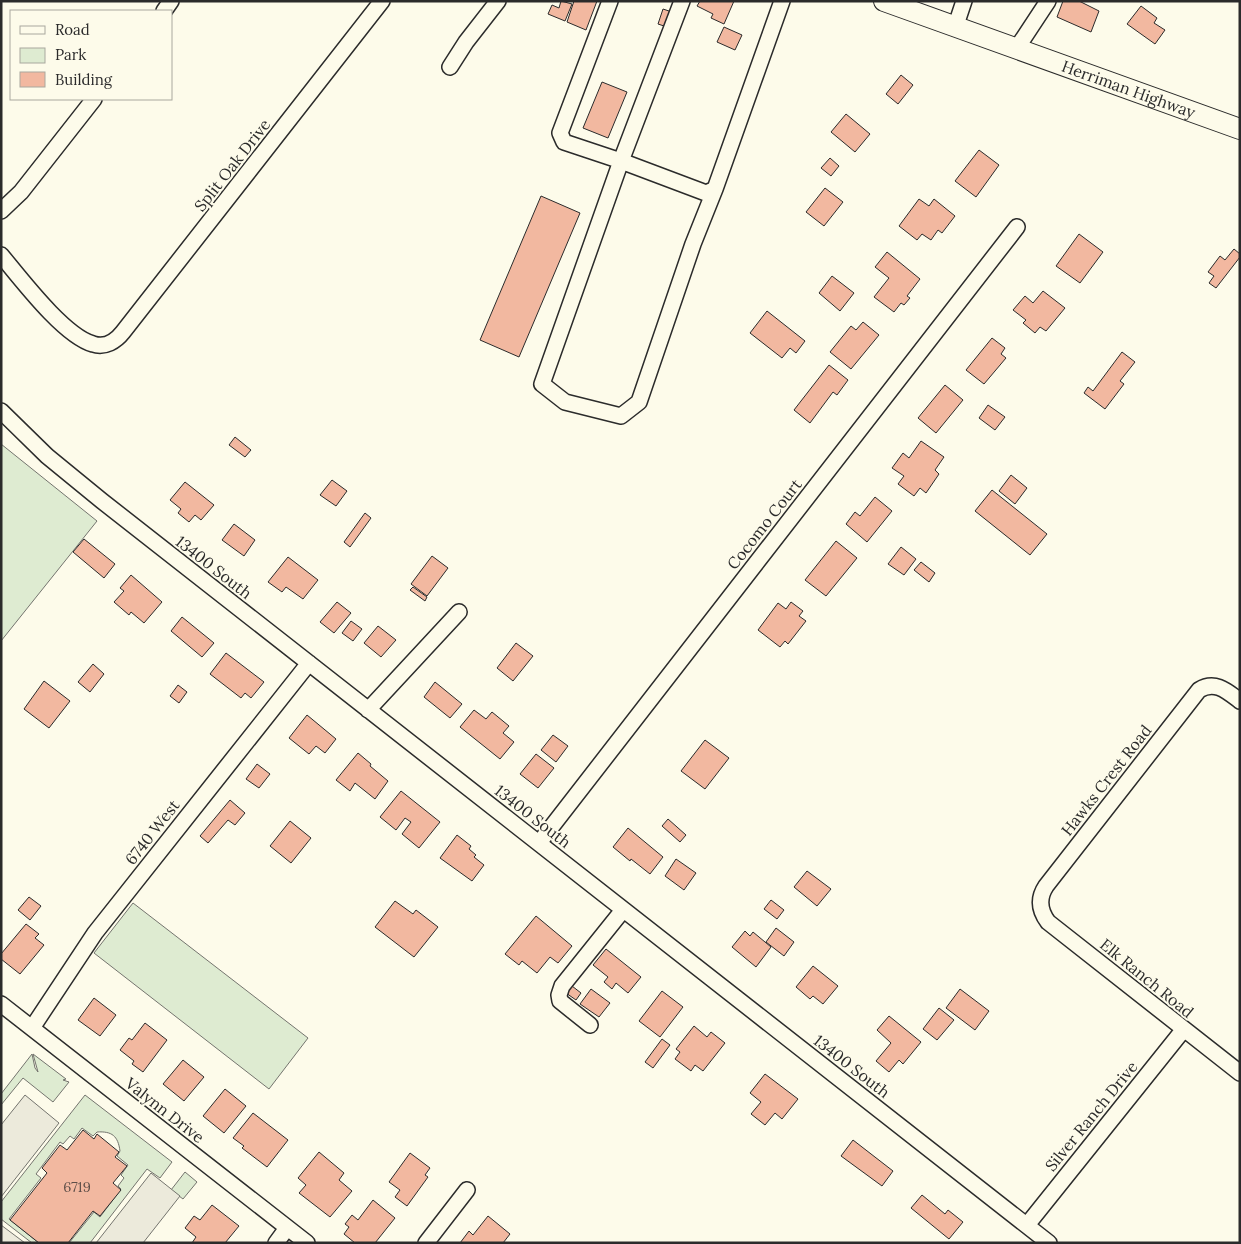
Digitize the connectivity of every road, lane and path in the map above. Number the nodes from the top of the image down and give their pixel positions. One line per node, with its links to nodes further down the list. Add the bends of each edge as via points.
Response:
1 (382, 1): 18 (street, Split Oak Drive, via 119,338 106,345 93,344 64,326)
2 (498, 1): 11 (street)
3 (610, 1): 14 (street, via 560,133 564,142)
4 (682, 1): 14 (street)
5 (782, 1): 15 (street)
6 (884, 1): 9 (main road, Herriman Highway)
7 (964, 1): 9 (street)
8 (1048, 1): 10 (street)
9 (955, 28): 10 (main road, Herriman Highway)
10 (1017, 48): 13 (main road, Herriman Highway)
11 (450, 67)
12 (93, 100): 16 (street)
13 (1240, 129)
14 (621, 161): 15 (street, via 706,193); 15 (street, via 542,384 565,402 621,416 639,402)
15 (715, 189)
16 (1, 211)
17 (1017, 227): 24 (street, Cocomo Court)
18 (1, 255)
19 (1, 411): 21 (street, 13400 South, via 102,501)
20 (459, 612): 23 (street)
21 (308, 663): 23 (street, 13400 South); 29 (street, 6740 West, via 95,933)
22 (1240, 701): 25 (street, Hawks Crest Road, via 1224,689 1210,686 1195,694 1046,886)
23 (368, 710): 24 (street, 13400 South)
24 (539, 843): 26 (street, 13400 South)
25 (1040, 905): 30 (street, Elk Ranch Road, via 1048,922)
26 (623, 910): 28 (street, via 558,995 560,1001); 33 (street, 13400 South)
27 (1, 1004): 29 (street, Valynn Drive)
28 (590, 1025)
29 (32, 1028): 34 (street, Valynn Drive)
30 (1184, 1029): 31 (street, Elk Ranch Road); 33 (street, Silver Ranch Drive)
31 (1240, 1074)
32 (467, 1190): 37 (street)
33 (1027, 1225): 38 (street, 13400 South)
34 (288, 1228): 35 (street); 36 (street, Valynn Drive)
35 (276, 1243)
36 (307, 1243)
37 (426, 1243)
38 (1049, 1243)

